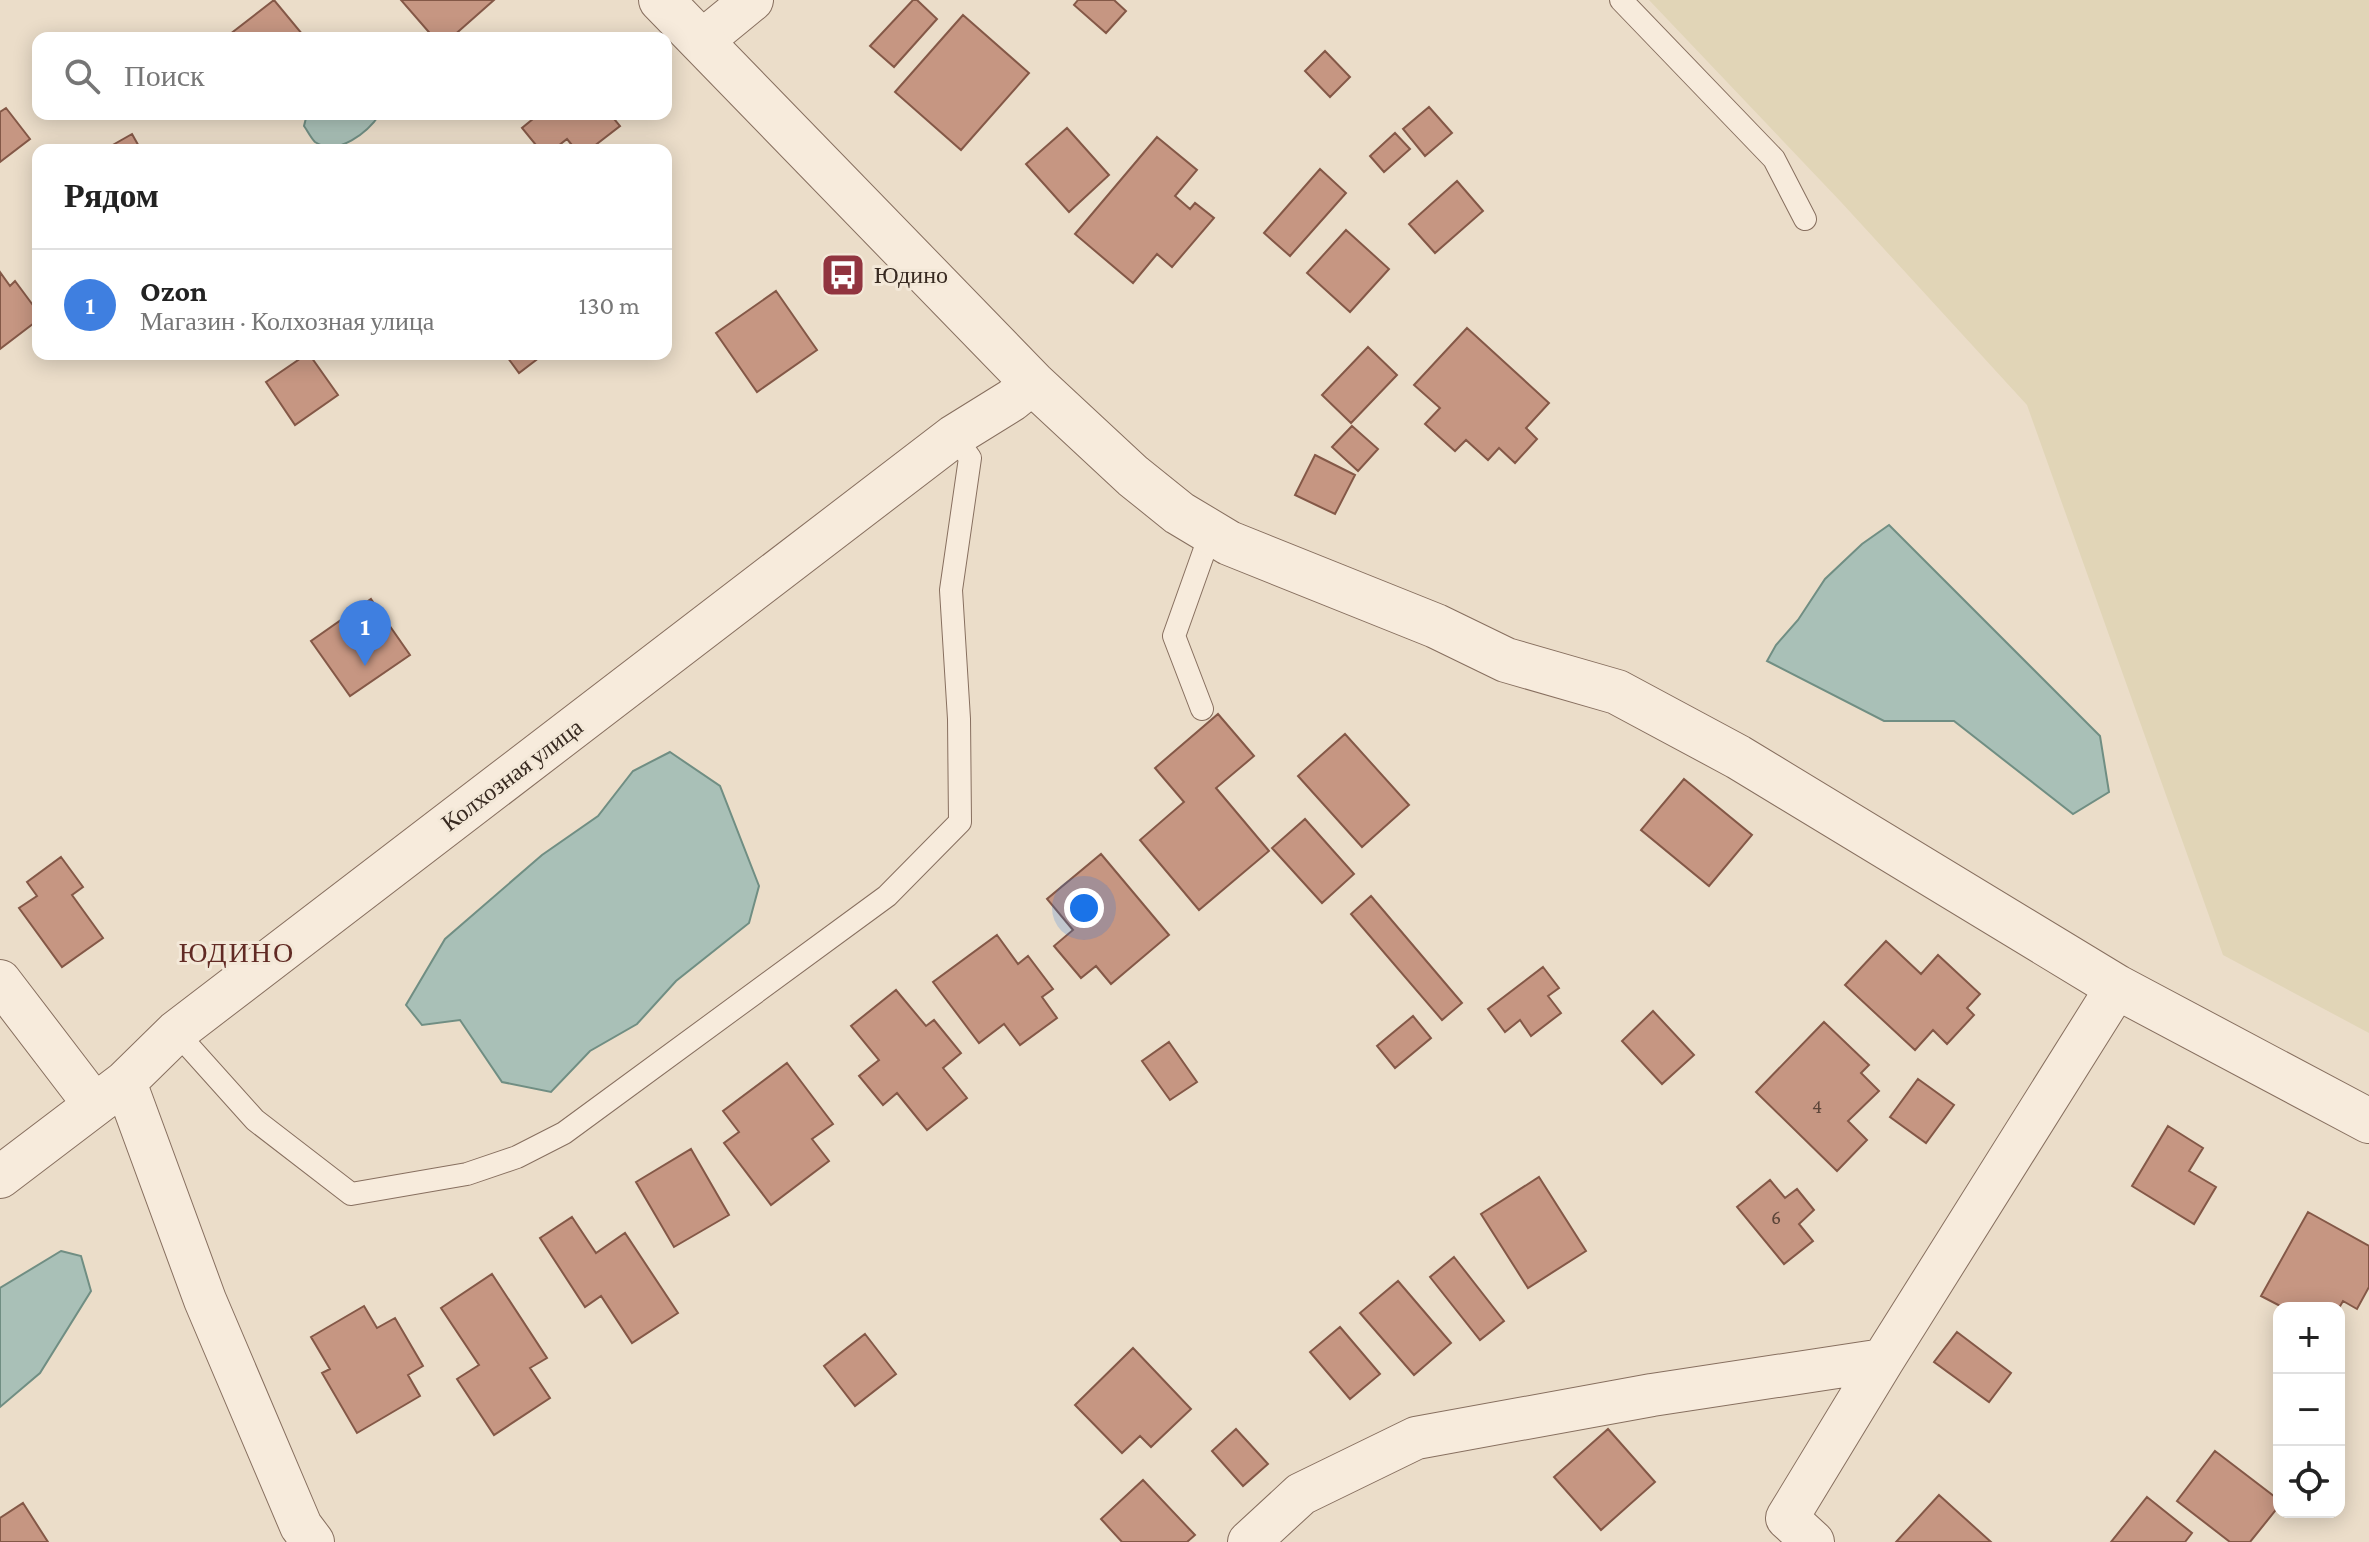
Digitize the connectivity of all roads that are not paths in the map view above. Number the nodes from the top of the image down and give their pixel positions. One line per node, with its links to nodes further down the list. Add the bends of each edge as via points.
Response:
1 (661, 0): 4 (street)
2 (752, 0): 4 (street)
3 (1621, 0): 5 (lane, via 1774,159)
4 (702, 41): 6 (street)
5 (1805, 219)
6 (1033, 383): 7 (street, Колхозная улица); 8 (street, via 1133,476)
7 (954, 436): 12 (street, Колхозная улица); 12 (lane, via 970,458 951,590 960,822 887,896 564,1133 467,1174 351,1194 255,1120)
8 (1211, 532): 9 (lane, via 1174,636); 11 (street, via 1506,660 1617,692 1738,757)
9 (1202, 709)
10 (0, 981): 13 (street)
11 (2117, 987): 14 (street); 16 (street)
12 (176, 1032): 13 (street, Колхозная улица)
13 (109, 1093): 15 (street, Колхозная улица); 17 (street, via 301,1526)
14 (2369, 1121)
15 (0, 1177)
16 (1883, 1360): 18 (street, via 1416,1438 1301,1494); 19 (street, via 1787,1518)
17 (313, 1542)
18 (1249, 1542)
19 (1813, 1542)

